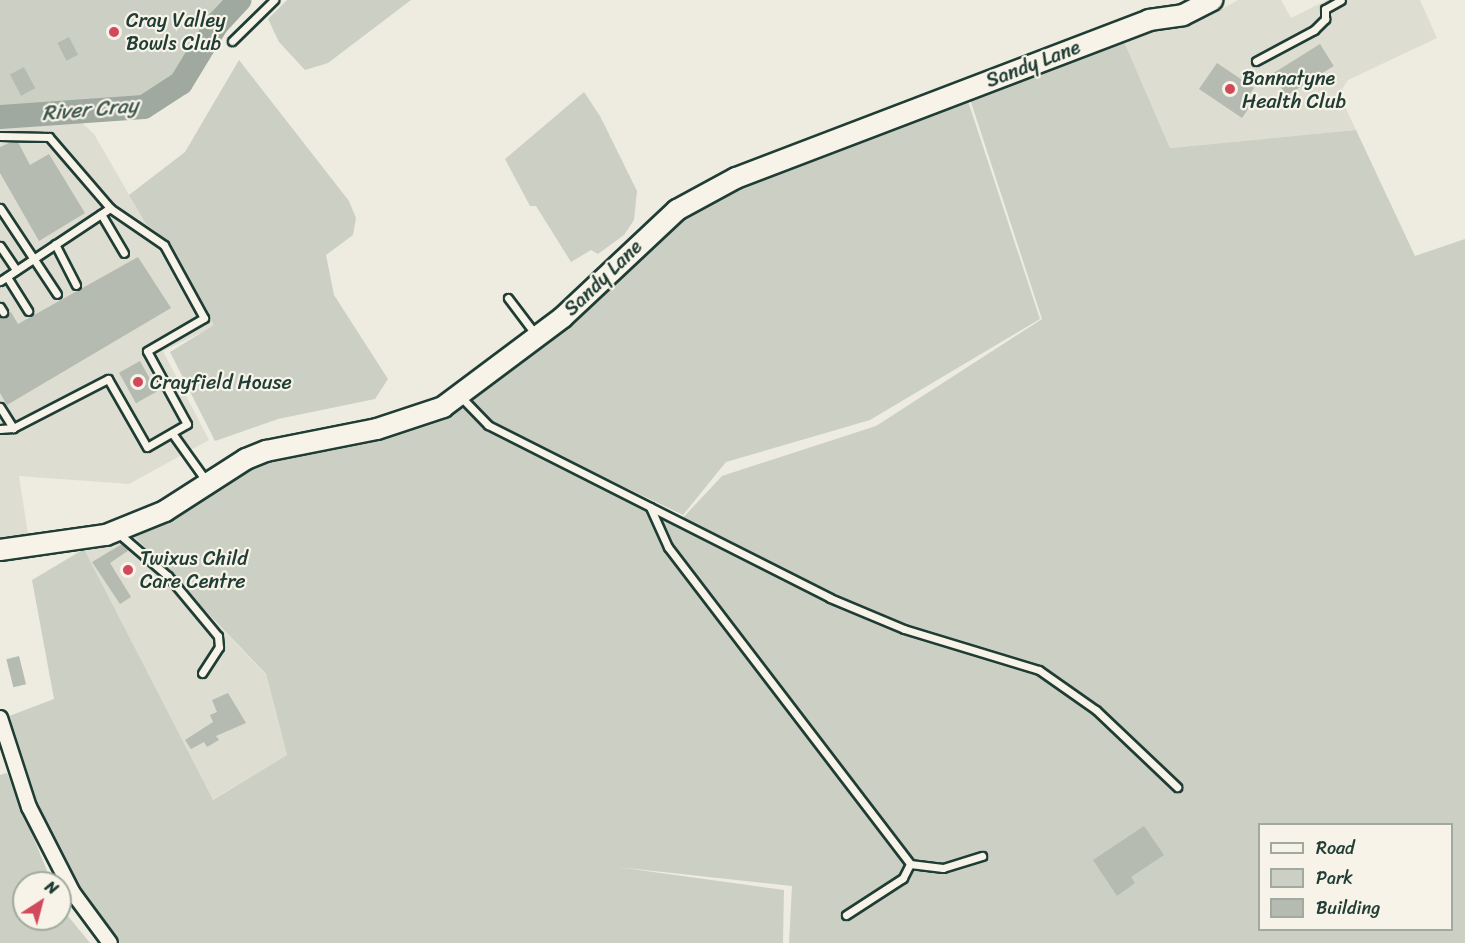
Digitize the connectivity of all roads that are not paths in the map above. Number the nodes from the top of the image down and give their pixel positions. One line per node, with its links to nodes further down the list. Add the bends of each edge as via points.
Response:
1 (274, 0): 4 (lane)
2 (1212, 0): 20 (street, Sandy Lane, via 1183,15 1149,20 736,178 677,210)
3 (1341, 0): 5 (lane, via 1325,9 1325,19 1314,30)
4 (232, 41)
5 (1256, 62)
6 (0, 136): 8 (lane, via 49,137)
7 (0, 208): 13 (lane)
8 (110, 208): 9 (lane); 25 (lane, via 164,245 204,318 147,351 187,424)
9 (101, 214): 10 (lane); 12 (lane)
10 (55, 244): 13 (lane); 16 (lane)
11 (0, 248): 14 (lane)
12 (124, 253)
13 (34, 258): 14 (lane); 17 (lane)
14 (16, 270): 15 (lane)
15 (3, 279): 19 (lane)
16 (76, 285)
17 (57, 294)
18 (508, 298): 20 (lane)
19 (28, 311)
20 (538, 337): 21 (street, Sandy Lane)
21 (459, 395): 26 (street, Sandy Lane, via 443,406 377,429 266,451); 27 (lane, via 488,425)
22 (0, 407): 23 (lane)
23 (13, 428): 24 (lane); 25 (lane, via 108,379 147,447)
24 (0, 429)
25 (172, 433): 26 (lane)
26 (208, 483): 28 (street, Sandy Lane, via 165,511)
27 (650, 507): 32 (lane, via 830,598 904,629 1039,670 1096,710); 34 (lane, via 668,547)
28 (116, 531): 29 (street, Sandy Lane); 30 (lane, via 168,576 218,636 219,647)
29 (0, 550)
30 (202, 673)
31 (0, 718): 36 (street, via 29,807 73,893)
32 (1177, 787)
33 (982, 856): 34 (lane, via 943,868)
34 (910, 864): 35 (lane, via 903,878)
35 (846, 915)
36 (110, 943)

